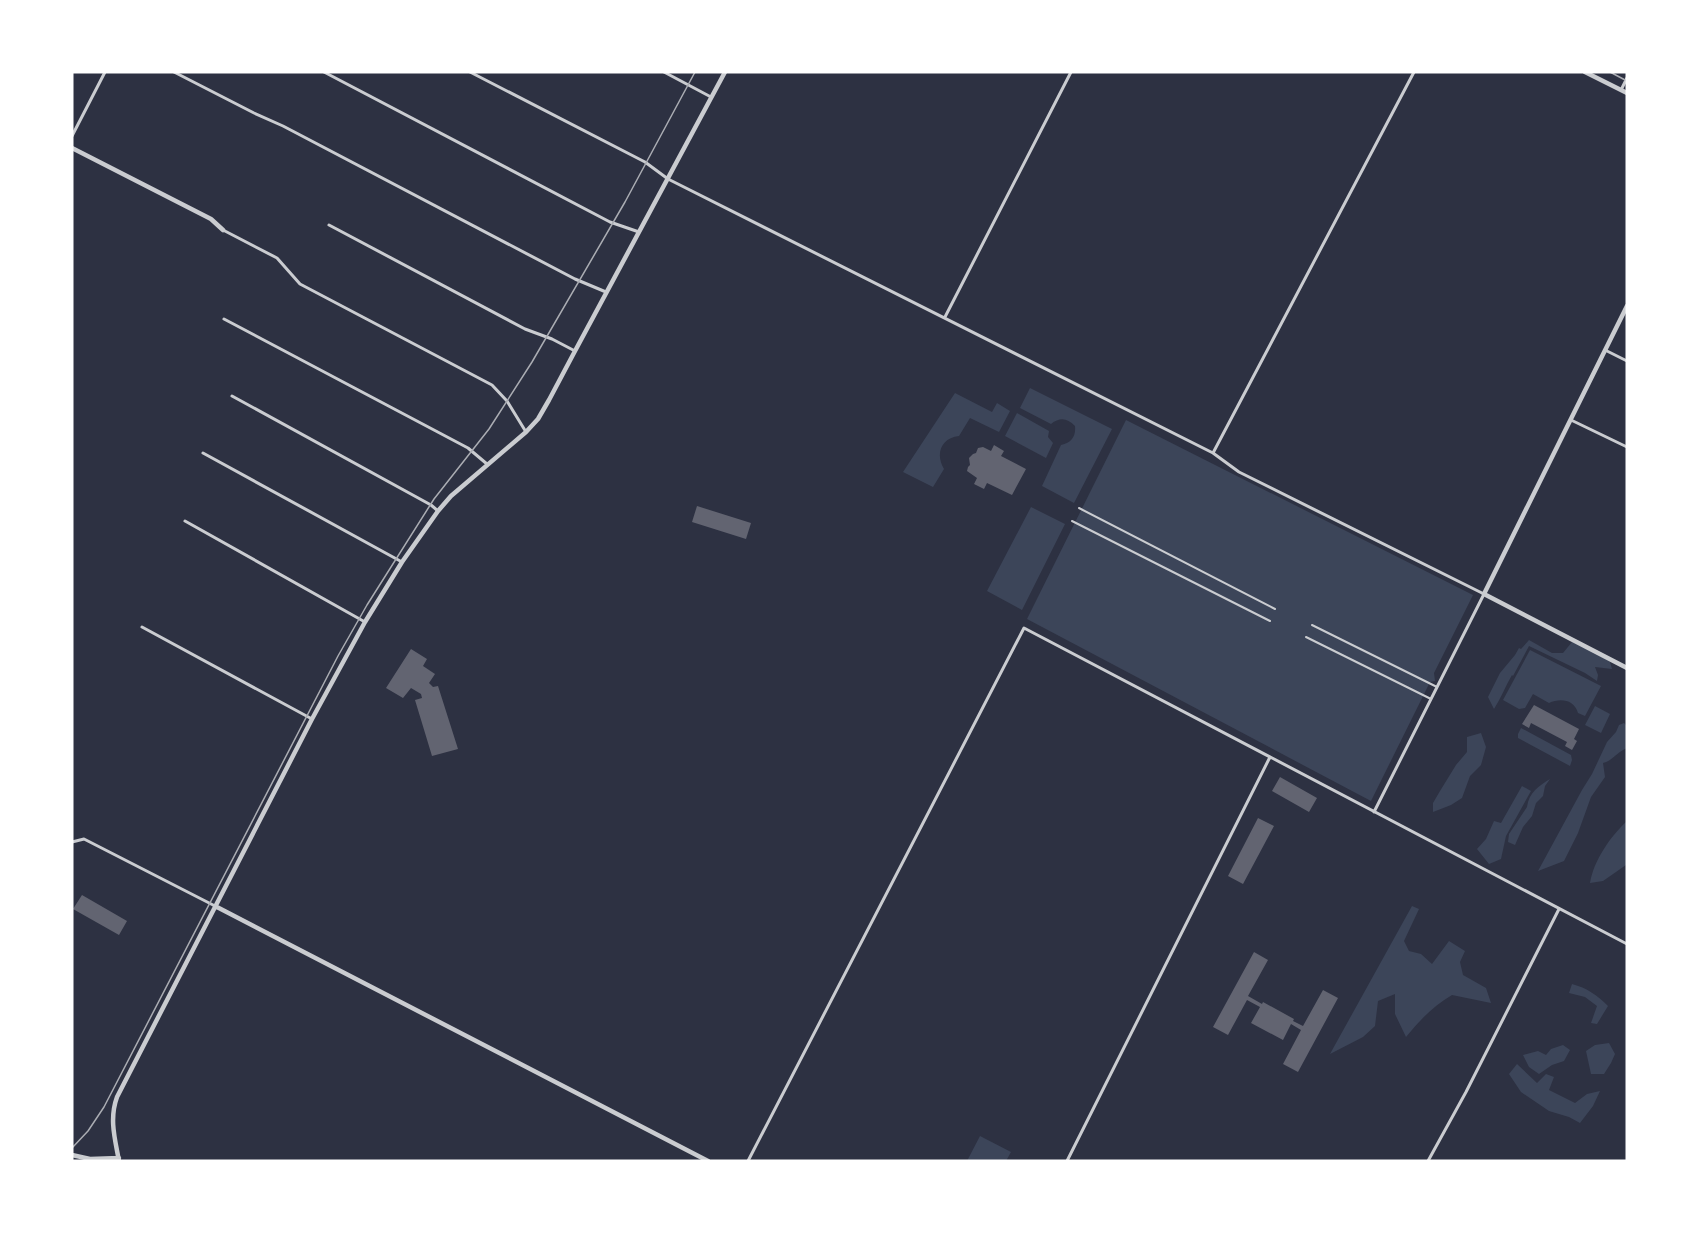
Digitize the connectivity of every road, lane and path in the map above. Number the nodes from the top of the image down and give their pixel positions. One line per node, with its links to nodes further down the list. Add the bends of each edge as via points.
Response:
1 (105, 72): 14 (street)
2 (174, 72): 20 (street)
3 (324, 72): 19 (street, via 610,222)
4 (470, 72): 16 (street, via 645,162)
5 (664, 72): 13 (street)
6 (725, 72): 13 (street)
7 (1071, 72): 22 (street)
8 (1414, 72): 32 (street)
9 (1585, 72): 11 (street)
10 (1627, 78): 11 (street)
11 (1621, 90): 12 (street)
12 (1627, 93)
13 (711, 97): 16 (street)
14 (72, 136)
15 (72, 148): 18 (street, via 210,219)
16 (668, 179): 19 (street); 22 (street)
17 (329, 225): 25 (street)
18 (223, 230): 29 (street, via 277,258 300,284 492,386 507,401)
19 (639, 232): 20 (street)
20 (606, 292): 25 (street)
21 (1627, 306): 24 (street)
22 (945, 317): 32 (street)
23 (224, 319): 33 (street, via 468,447)
24 (1605, 350): 26 (street); 28 (street)
25 (574, 351): 29 (street, via 538,419)
26 (1627, 361)
27 (232, 396): 35 (street)
28 (1571, 420): 30 (street); 39 (street)
29 (526, 432): 33 (street)
30 (1627, 447)
31 (203, 453): 38 (street)
32 (1213, 453): 39 (street, via 1239,472)
33 (488, 464): 35 (street)
34 (1079, 508): 40 (street)
35 (438, 511): 38 (street)
36 (185, 521): 42 (street)
37 (1072, 521): 41 (street)
38 (402, 562): 42 (street)
39 (1484, 594): 46 (street); 47 (street)
40 (1275, 609)
41 (1270, 621)
42 (365, 622): 49 (street)
43 (1312, 625): 47 (street)
44 (142, 627): 49 (street)
45 (1306, 636): 48 (street)
46 (1627, 668)
47 (1437, 687): 48 (street)
48 (1431, 699): 51 (street)
49 (312, 719): 53 (street)
50 (1270, 757): 51 (street); 59 (street, via 1024,628); 60 (street)
51 (1374, 812): 54 (street)
52 (72, 842): 53 (street, via 84,839)
53 (215, 906): 57 (street, via 113,1106); 58 (street)
54 (1559, 909): 55 (street); 61 (street)
55 (1627, 944)
56 (72, 1155): 57 (street)
57 (119, 1160)
58 (708, 1161)
59 (748, 1161)
60 (1066, 1161)
61 (1428, 1161)

